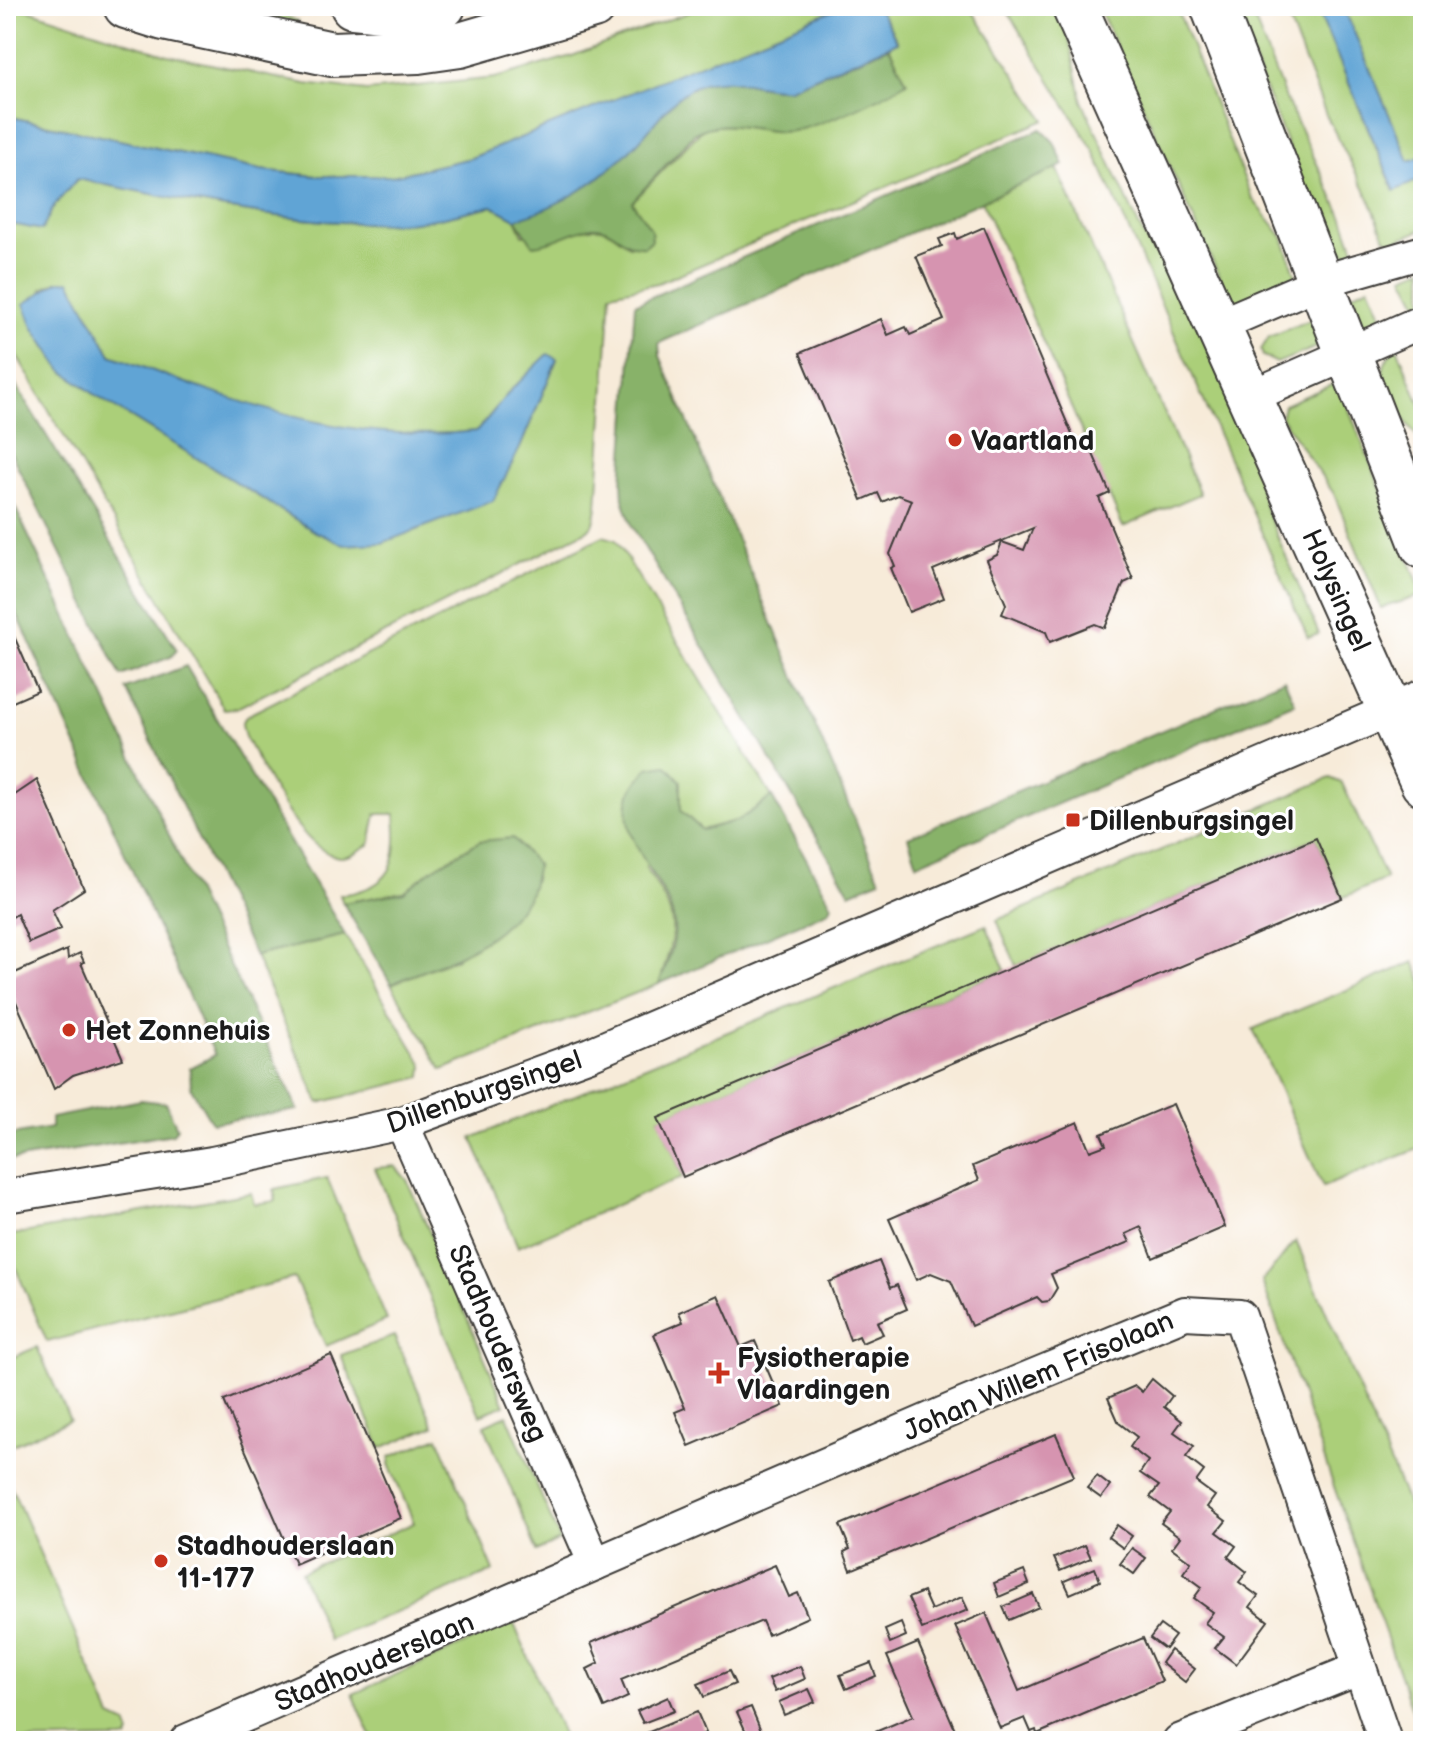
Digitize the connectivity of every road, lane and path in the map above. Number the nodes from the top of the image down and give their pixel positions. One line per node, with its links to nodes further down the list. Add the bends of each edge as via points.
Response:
1 (126, 6): 4 (main road, via 332,54 460,45)
2 (353, 6): 3 (main road, via 402,11)
3 (443, 6)
4 (593, 6)
5 (1074, 6): 10 (main road, Holysingel)
6 (1213, 6): 8 (main road)
7 (1423, 252): 8 (street)
8 (1319, 282): 10 (street); 11 (main road)
9 (1423, 321): 11 (street)
10 (1219, 325): 12 (main road, Holysingel)
11 (1349, 355): 12 (street); 13 (main road)
12 (1252, 396): 14 (main road, Holysingel)
13 (1423, 546)
14 (1407, 702): 15 (main road, Holysingel); 16 (street, Dillenburgsingel, via 590,1054)
15 (1423, 783)
16 (402, 1123): 17 (street, Dillenburgsingel, via 212,1163); 18 (street, Stadhoudersweg)
17 (6, 1196)
18 (595, 1564): 19 (street, Johan Willem Frisolaan); 20 (street, Johan Willem Frisolaan, via 1185,1313 1240,1316)
19 (518, 1600): 21 (street, Stadhouderslaan)
20 (1358, 1669): 22 (street); 23 (street, Johan Willem Frisolaan)
21 (186, 1741)
22 (1179, 1741)
23 (1385, 1741)

